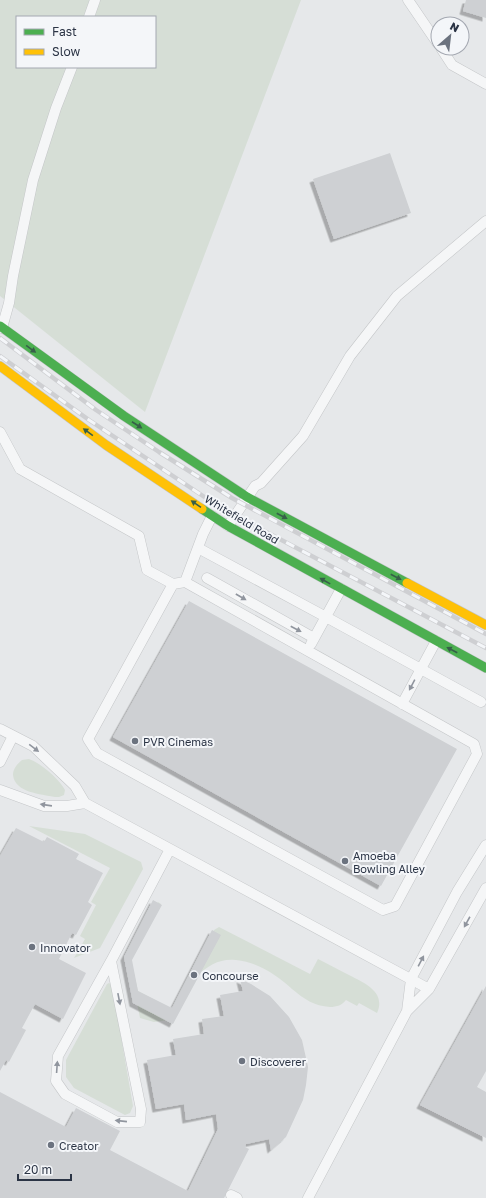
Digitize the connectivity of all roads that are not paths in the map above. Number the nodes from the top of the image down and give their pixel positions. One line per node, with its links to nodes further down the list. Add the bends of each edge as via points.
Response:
1 (95, 0): 3 (lane)
2 (408, 0): 4 (lane)
3 (89, 16)
4 (430, 32)
5 (446, 56): 7 (lane, via 452,65)
6 (72, 68): 9 (lane, via 32,180 9,303)
7 (486, 84)
8 (486, 221): 12 (lane, via 397,296 350,356 303,436)
9 (1, 327): 12 (main road, Whitefield Road, one-way to 12, via 124,416)
10 (0, 366): 13 (main road, Whitefield Road, one-way to 10, via 106,445)
11 (0, 432): 18 (lane, via 20,469 139,536 147,570)
12 (247, 497): 14 (lane); 21 (main road, Whitefield Road, one-way to 21)
13 (212, 516): 14 (main road, Whitefield Road); 15 (lane)
14 (228, 526): 19 (main road, Whitefield Road, one-way to 14)
15 (198, 548): 17 (lane); 20 (lane)
16 (207, 578): 22 (lane, one-way to 22)
17 (185, 582): 18 (lane); 24 (lane)
18 (173, 584): 28 (lane, via 88,739 97,753 383,910 395,906 477,754 474,744)
19 (341, 590): 20 (lane); 23 (main road, Whitefield Road)
20 (326, 617): 22 (lane); 26 (lane)
21 (486, 625)
22 (314, 638): 24 (lane)
23 (436, 641): 25 (main road, Whitefield Road, one-way to 23); 26 (lane)
24 (307, 651): 28 (lane)
25 (486, 668)
26 (421, 669): 27 (lane); 28 (lane, one-way to 28)
27 (481, 702)
28 (402, 704)
29 (0, 730): 30 (lane)
30 (13, 736): 31 (lane); 33 (lane, one-way to 33, via 33,746 76,786)
31 (0, 762)
32 (0, 790): 33 (lane, one-way to 32, via 44,806)
33 (84, 803): 35 (lane)
34 (486, 845): 38 (lane, one-way to 34, via 457,892)
35 (170, 849): 37 (lane); 38 (lane)
36 (486, 888): 39 (lane, one-way to 39)
37 (112, 961): 37 (lane, one-way to 37, via 141,1109 140,1122 117,1122 65,1094 56,1081 58,1056)
38 (411, 979): 39 (lane); 40 (lane)
39 (429, 990): 40 (lane)
40 (407, 1011): 41 (lane)
41 (308, 1198)

